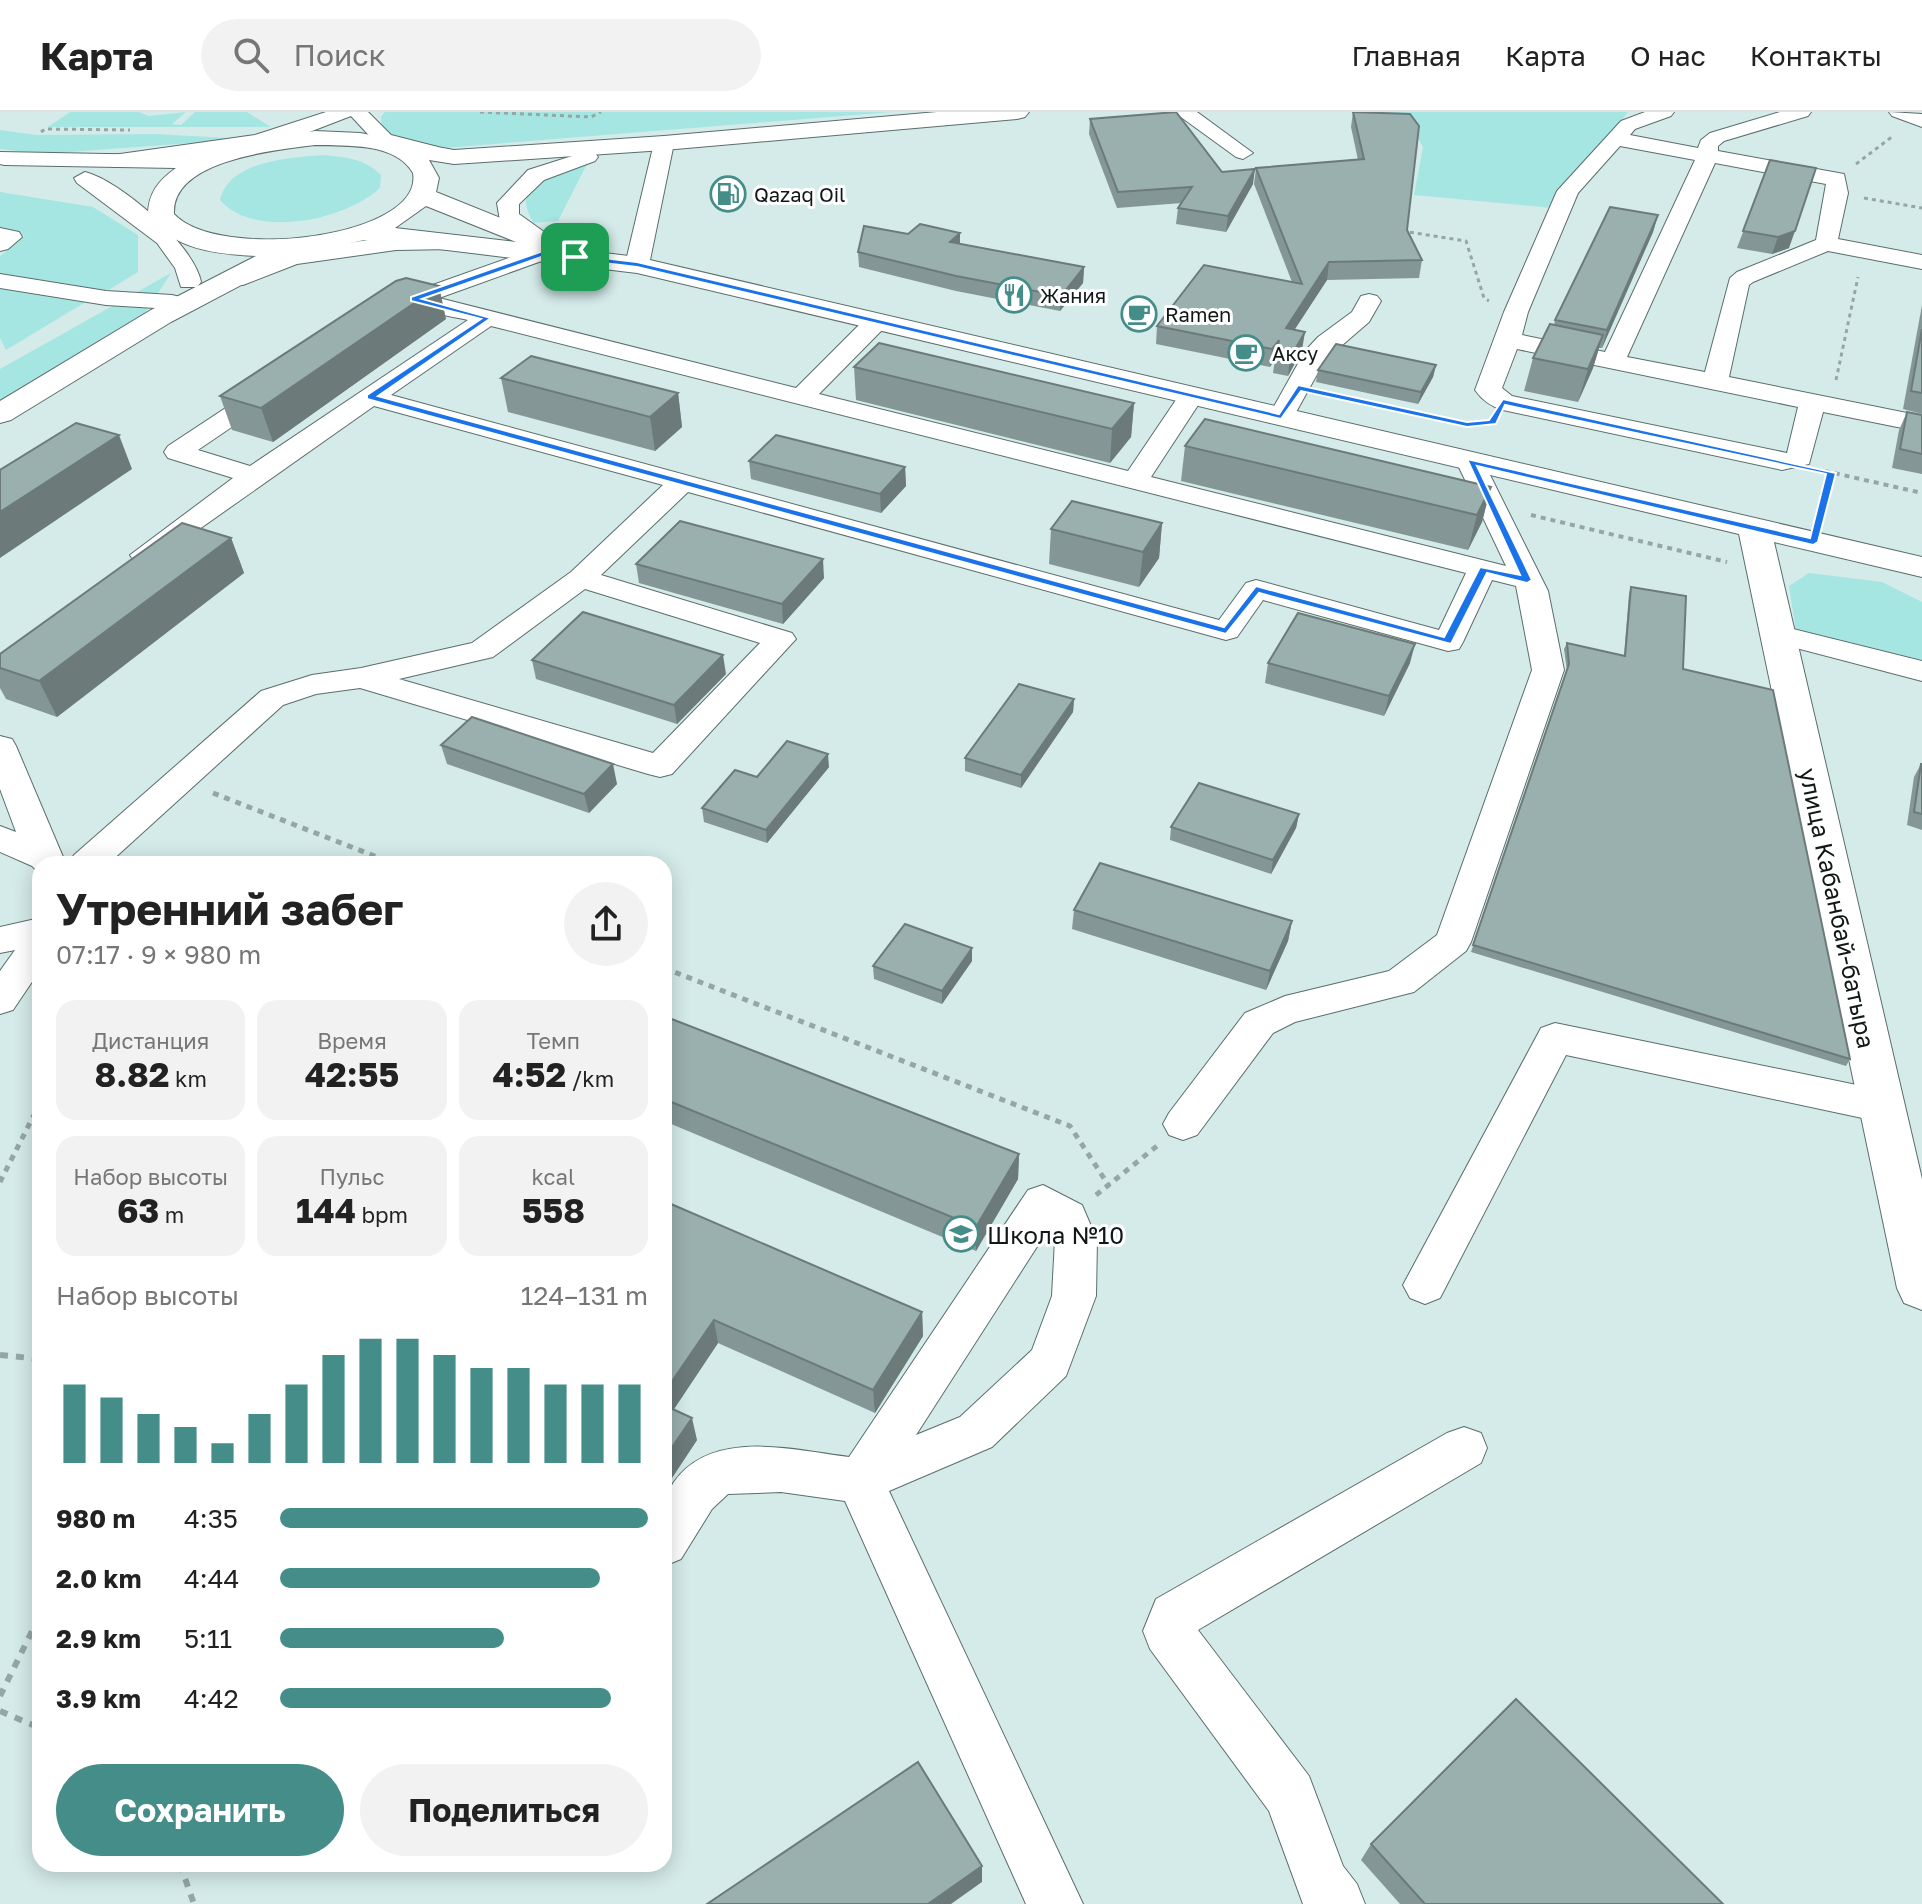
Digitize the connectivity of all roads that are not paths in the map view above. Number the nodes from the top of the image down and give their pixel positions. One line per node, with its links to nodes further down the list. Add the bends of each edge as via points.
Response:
1 (352, 112): 6 (street); 9 (street, via 363,131); 15 (street, via 255,141); 16 (street, via 384,140)
2 (1017, 112): 8 (main road)
3 (1184, 112): 10 (street)
4 (1664, 112): 7 (street, via 1628,125)
5 (1801, 112): 11 (street, via 1717,137 1708,144)
6 (315, 138): 9 (main road); 12 (main road)
7 (1615, 139): 11 (street); 37 (street, via 1568,191)
8 (664, 143): 14 (main road); 16 (main road); 29 (street)
9 (384, 144): 16 (main road, via 454,157); 18 (main road, via 423,165 427,180)
10 (1243, 153)
11 (1708, 155): 24 (street, via 1837,186); 38 (street)
12 (221, 156): 15 (main road); 19 (main road, via 193,168)
13 (2, 157): 15 (main road); 17 (main road)
14 (588, 157): 16 (main road); 27 (street, via 536,175 508,203 508,216)
15 (112, 161)
16 (469, 172): 18 (main road)
17 (85, 178): 19 (main road); 31 (street, via 173,247 190,271)
18 (422, 195): 20 (main road, via 398,215); 27 (main road)
19 (161, 197): 22 (main road, via 161,215 176,230)
20 (360, 232): 25 (main road); 26 (main road)
21 (0, 235): 23 (street, via 11,237)
22 (205, 242): 25 (main road, via 264,248); 31 (main road, via 202,267)
23 (0, 244)
24 (1826, 244): 28 (street); 40 (street, via 1738,283)
25 (297, 245): 31 (main road)
26 (481, 245): 27 (main road); 31 (street, via 396,243 292,258)
27 (557, 253): 29 (main road); 32 (street)
28 (1922, 262)
29 (637, 265): 36 (main road)
30 (0, 281): 31 (street, via 106,298)
31 (182, 298): 45 (main road)
32 (414, 299): 34 (street); 35 (street)
33 (1369, 301): 46 (street, via 1365,314 1321,348)
34 (384, 304)
35 (487, 318): 42 (street); 43 (street)
36 (877, 321): 41 (main road); 43 (street)
37 (1508, 340): 38 (street); 44 (street, via 1488,390 1503,402 1782,462 1799,458)
38 (1613, 361): 40 (street)
39 (292, 375): 49 (street, via 177,452)
40 (1715, 383): 44 (street)
41 (1191, 396): 46 (main road); 50 (street)
42 (371, 397): 49 (street); 51 (street)
43 (801, 397): 50 (street)
44 (1822, 403): 47 (street)
45 (0, 414)
46 (1281, 417): 48 (main road)
47 (1922, 424)
48 (1470, 461): 52 (main road); 57 (street)
49 (254, 476): 53 (street)
50 (1135, 481): 55 (street)
51 (683, 482): 55 (street, via 1226,631 1256,589 1448,642); 56 (street)
52 (1754, 528): 54 (main road); 58 (main road, улица Кабанбай-батыра)
53 (129, 566)
54 (1922, 567)
55 (1483, 569): 57 (street)
56 (581, 578): 60 (street, via 482,650); 60 (street, via 781,639 660,766)
57 (1527, 580): 71 (street, via 1548,670 1453,942 1401,982 1285,1010 1259,1023)
58 (1777, 634): 59 (street); 70 (main road, улица Кабанбай-батыра)
59 (1922, 671)
60 (361, 678): 65 (street, via 272,698)
61 (2, 755): 64 (street)
62 (0, 838): 63 (street)
63 (36, 856)
64 (44, 856)
65 (95, 856)
66 (32, 933): 67 (street)
67 (0, 940)
68 (32, 953): 69 (street)
69 (0, 1000)
70 (1881, 1106): 72 (street, via 1555,1038); 73 (main road, улица Кабанбай-батыра)
71 (1183, 1124)
72 (1425, 1285)
73 (1922, 1288)
74 (1464, 1448): 78 (street, via 1174,1616 1168,1631 1290,1795 1322,1883)
75 (860, 1481): 75 (street, via 1043,1202 1067,1217 1076,1240 1074,1296 1050,1362 976,1432); 76 (street, via 760,1469 730,1471 705,1482); 77 (street)
76 (672, 1531)
77 (1055, 1904)
78 (1337, 1904)

